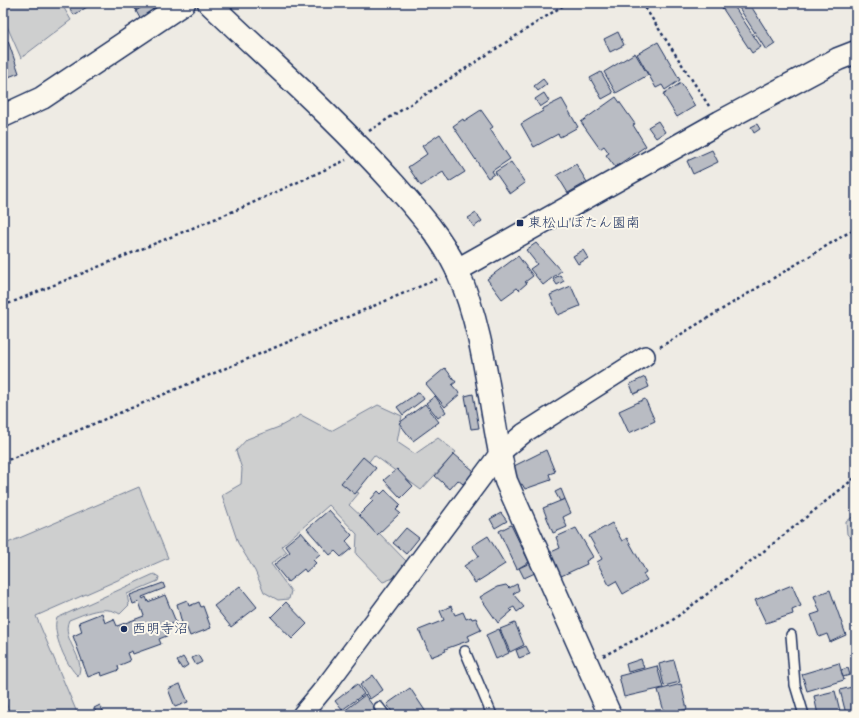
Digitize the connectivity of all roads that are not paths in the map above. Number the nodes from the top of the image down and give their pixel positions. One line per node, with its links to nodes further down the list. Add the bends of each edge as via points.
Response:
1 (184, 3): 4 (street, via 42,98)
2 (209, 3): 5 (street, via 359,146 429,227)
3 (856, 52): 5 (street, via 838,59 720,122)
4 (3, 116)
5 (457, 270): 7 (street, via 473,313 482,350)
6 (645, 356): 7 (street, via 524,433)
7 (499, 454): 11 (street, via 331,680); 14 (street, via 516,507)
8 (791, 635): 15 (lane, via 795,685)
9 (465, 651): 13 (lane)
10 (379, 707): 12 (lane)
11 (302, 715)
12 (385, 715)
13 (492, 715)
14 (610, 715)
15 (804, 715)

